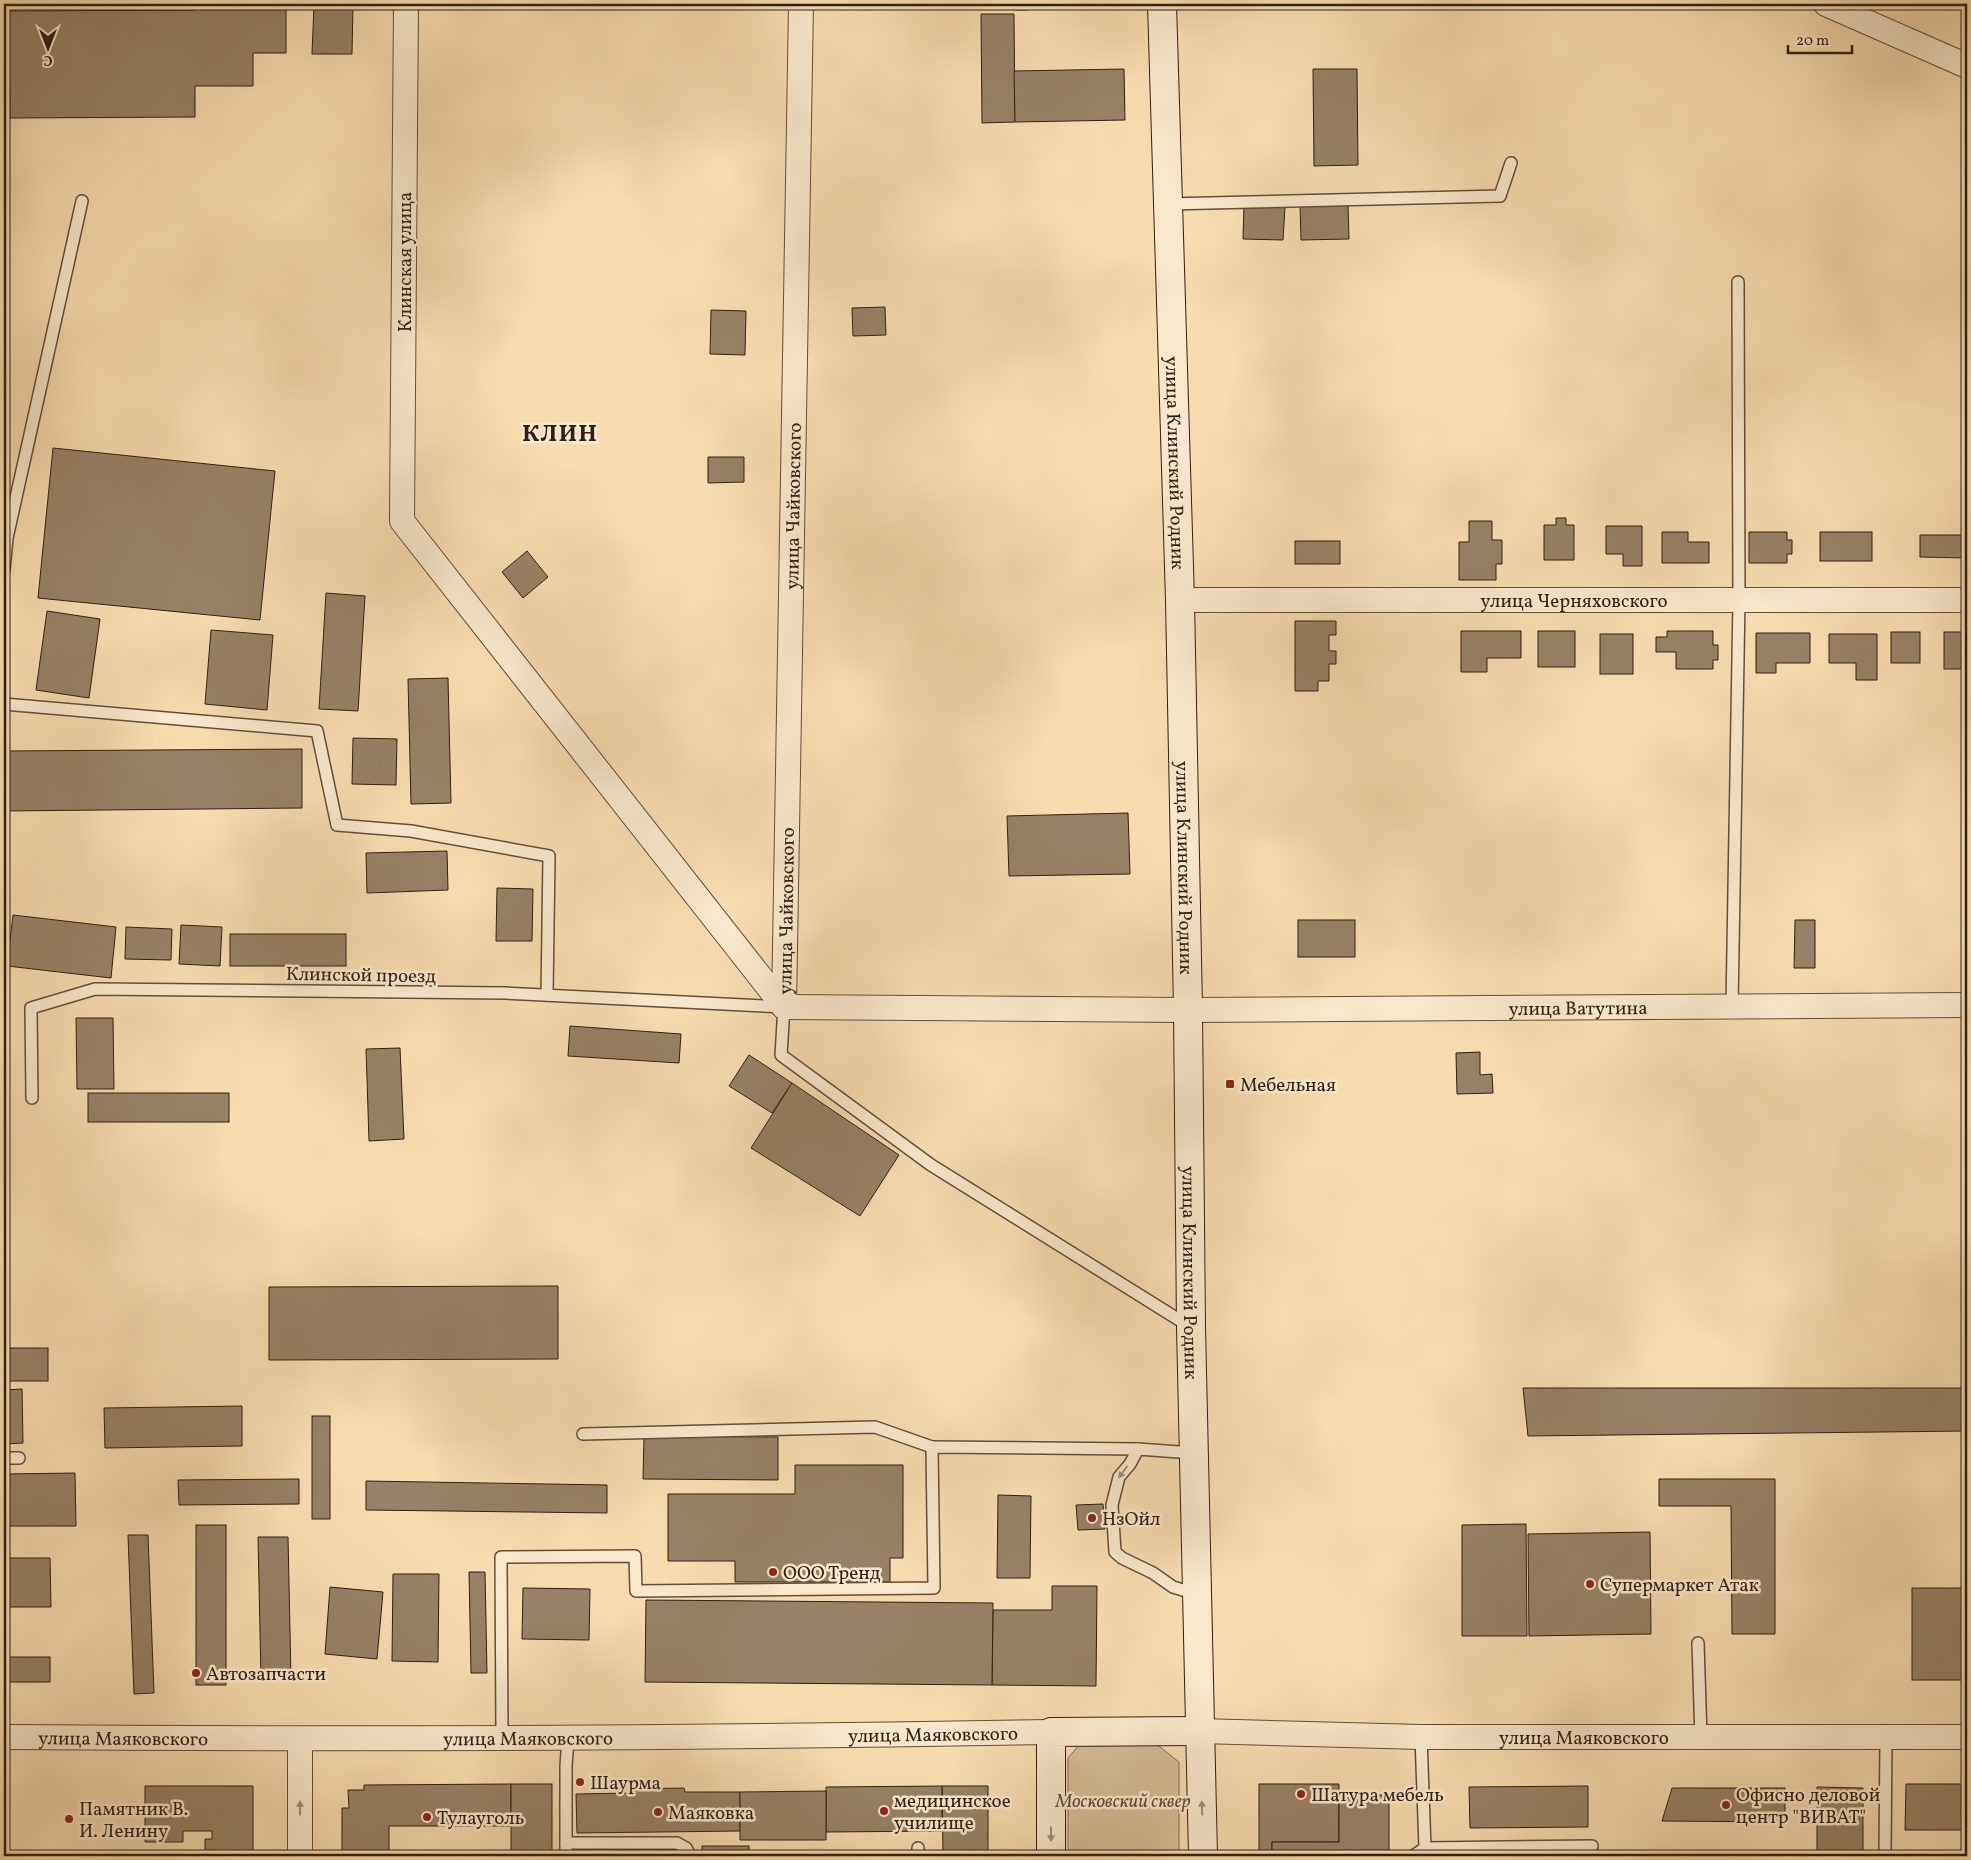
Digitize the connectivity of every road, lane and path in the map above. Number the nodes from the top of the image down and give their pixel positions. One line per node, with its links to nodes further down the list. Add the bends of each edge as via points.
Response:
1 (406, 4): 18 (street, Клинская улица, via 402,520)
2 (801, 4): 18 (street, улица Чайковского)
3 (1162, 4): 8 (main road, улица Клинский Родник)
4 (1826, 4): 5 (street)
5 (1967, 66)
6 (1511, 163): 8 (lane, via 1500,196)
7 (82, 201): 10 (lane, via 7,538)
8 (1168, 204): 11 (main road, улица Клинский Родник)
9 (1738, 282): 12 (lane)
10 (4, 570)
11 (1180, 600): 12 (street, улица Черняховского); 19 (main road, улица Клинский Родник)
12 (1739, 600): 13 (street, улица Черняховского); 17 (lane)
13 (1967, 600)
14 (4, 704): 15 (lane, via 317,731 337,825 411,831 549,856)
15 (547, 995): 18 (lane, Клинской проезд); 20 (lane, Клинской проезд, via 96,989 31,1008)
16 (1967, 1005): 17 (street, улица Ватутина)
17 (1732, 1006): 19 (street, улица Ватутина)
18 (784, 1007): 19 (street, улица Ватутина); 21 (lane, via 781,1055 931,1165)
19 (1188, 1010): 21 (main road, улица Клинский Родник)
20 (32, 1098)
21 (1191, 1327): 25 (main road, улица Клинский Родник)
22 (584, 1434): 23 (lane, via 875,1427)
23 (932, 1447): 24 (lane); 36 (lane, via 934,1588 636,1591 635,1556 501,1557)
24 (1138, 1449): 25 (lane); 28 (lane, one-way to 28, via 1119,1477 1112,1505 1115,1552 1154,1573 1172,1587)
25 (1193, 1453): 28 (main road, улица Клинский Родник)
26 (4, 1458): 27 (lane)
27 (19, 1458)
28 (1196, 1594): 30 (main road, улица Клинский Родник)
29 (1698, 1643): 38 (lane)
30 (1200, 1731): 31 (main road); 33 (street, улица Маяковского); 48 (main road, улица Клинский Родник, one-way to 30)
31 (1051, 1732): 37 (street, улица Маяковского); 47 (main road, one-way to 47)
32 (4, 1737): 39 (street, улица Маяковского)
33 (1421, 1737): 38 (street, улица Маяковского); 42 (lane)
34 (1886, 1737): 35 (street, улица Маяковского); 38 (street, улица Маяковского); 50 (lane)
35 (1967, 1737)
36 (502, 1738): 37 (street, улица Маяковского); 39 (street, улица Маяковского)
37 (568, 1738): 40 (lane)
38 (1701, 1738)
39 (300, 1739): 44 (street, one-way to 39)
40 (566, 1843): 45 (lane); 46 (lane, via 677,1843 686,1848)
41 (1592, 1846): 43 (lane)
42 (1425, 1848): 43 (lane); 49 (lane)
43 (1486, 1852)
44 (300, 1856)
45 (566, 1856)
46 (690, 1856)
47 (1051, 1856)
48 (1203, 1856)
49 (1414, 1856)
50 (1885, 1856)

